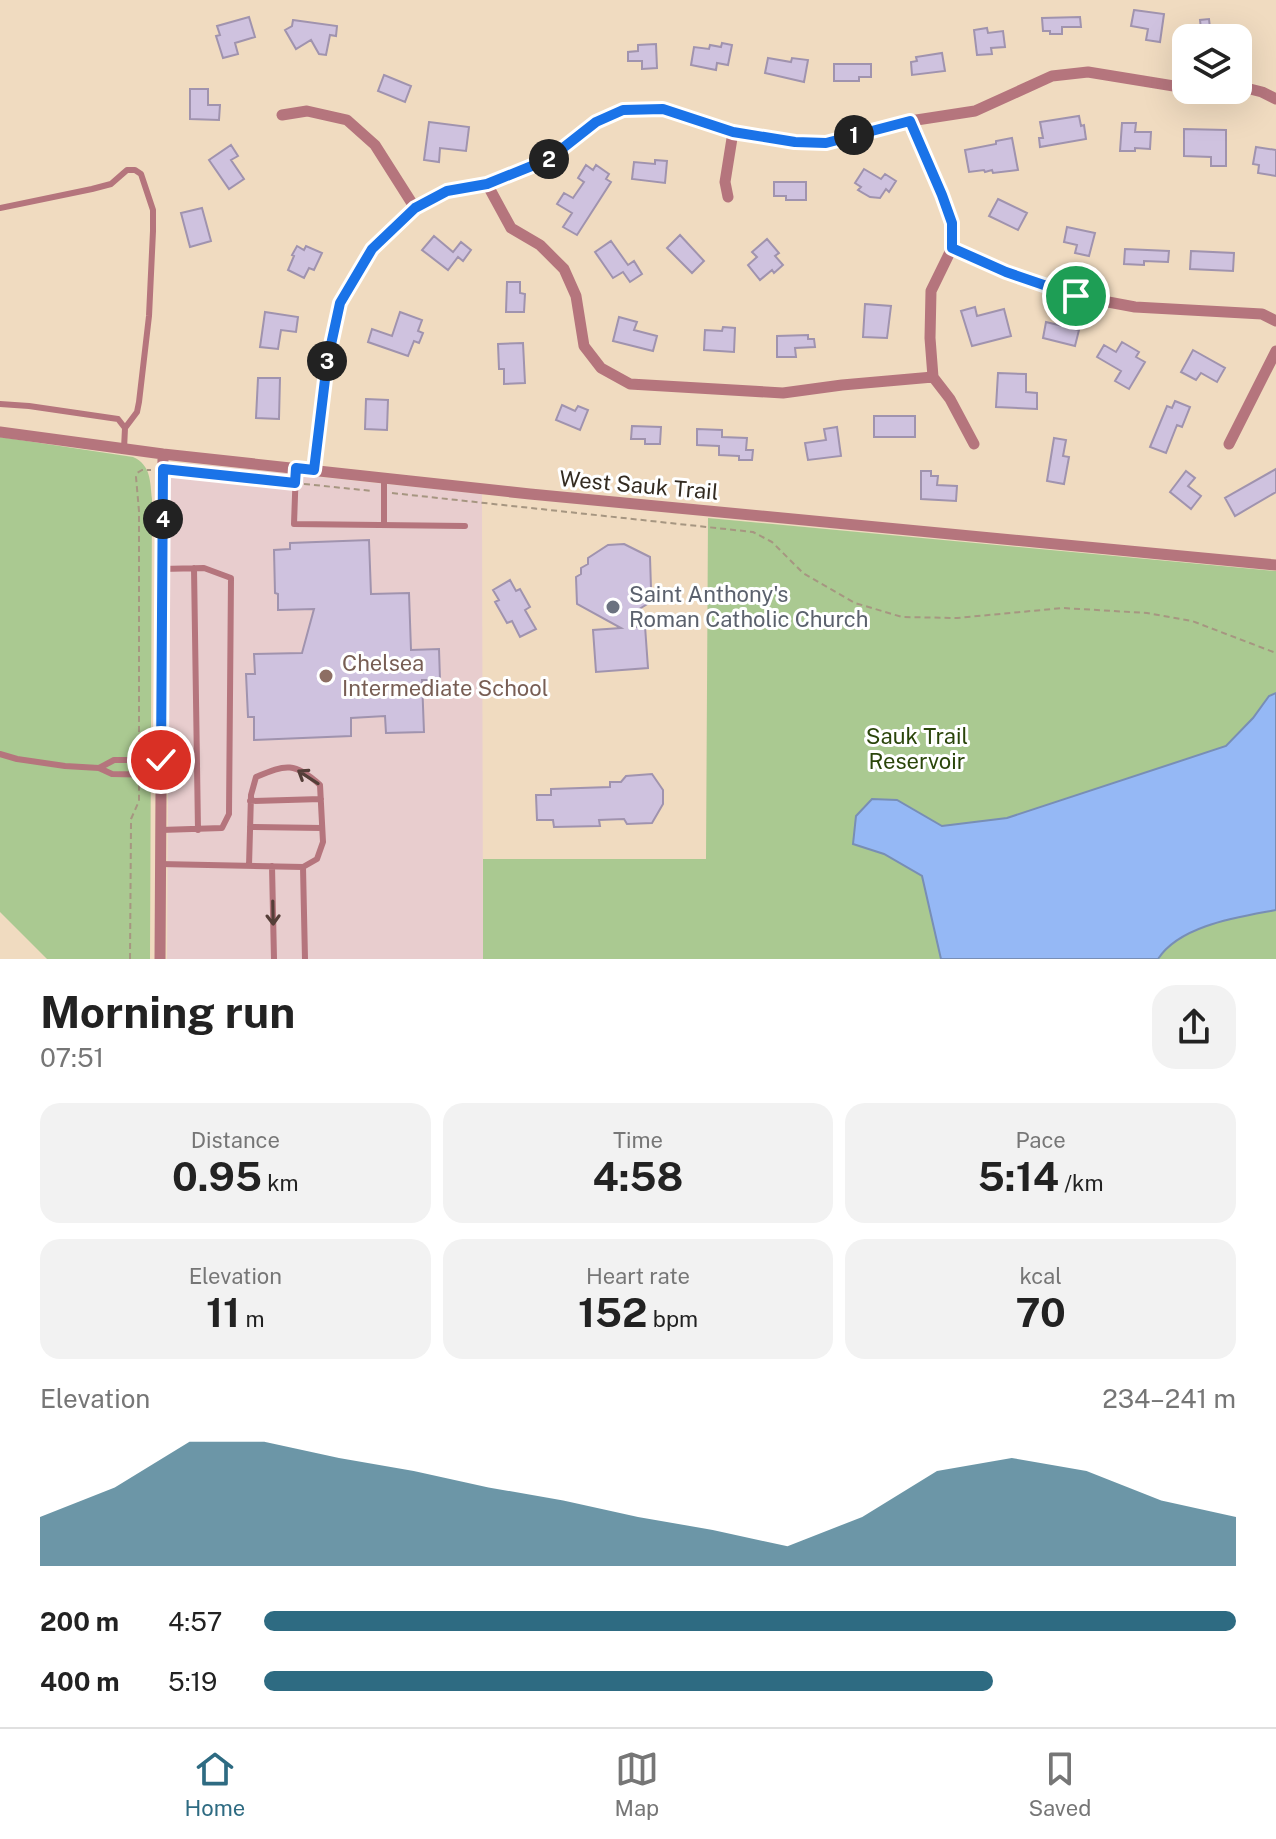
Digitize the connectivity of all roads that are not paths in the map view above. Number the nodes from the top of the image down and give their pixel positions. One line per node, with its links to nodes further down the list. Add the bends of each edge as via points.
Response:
1 (1172, 86): 5 (street, via 1088,72 1052,76 975,111)
2 (1252, 90): 3 (street)
3 (1276, 99)
4 (282, 115): 10 (street, via 307,111 347,120 375,145)
5 (910, 121): 6 (street, via 826,143); 11 (street, via 952,223)
6 (733, 132): 7 (street, via 663,109 623,110 596,122 549,159); 8 (street, via 725,182)
7 (487, 184): 10 (street, via 447,191); 14 (street, via 511,228 540,245 564,269 576,296 584,346 601,368 630,384 783,393)
8 (728, 197)
9 (0, 208): 16 (lane, via 111,184 127,170 141,174 153,210 149,316 137,412)
10 (415, 208): 23 (street, via 372,249 340,303)
11 (952, 248): 12 (street, via 1076,296 1135,307 1262,314); 14 (street, via 931,291)
12 (1276, 321)
13 (1276, 351): 19 (street)
14 (933, 377): 18 (street)
15 (0, 404): 16 (lane, via 106,416)
16 (125, 428): 20 (lane)
17 (0, 432): 20 (street, West Sauk Trail)
18 (974, 444)
19 (1229, 444)
20 (124, 449): 21 (street, West Sauk Trail)
21 (163, 454): 22 (street, West Sauk Trail); 29 (street)
22 (296, 468): 23 (street, West Sauk Trail); 25 (lane, via 294,524)
23 (314, 470): 24 (street, West Sauk Trail)
24 (384, 478): 25 (lane); 27 (street, West Sauk Trail)
25 (384, 525): 26 (lane)
26 (465, 526)
27 (1276, 565)
28 (194, 568): 29 (lane); 39 (lane); 39 (lane, via 231,578 229,814 222,828)
29 (162, 569): 31 (street)
30 (0, 754): 32 (lane)
31 (161, 760): 32 (lane, via 114,760); 33 (street)
32 (99, 768): 33 (lane, via 112,774)
33 (161, 775): 38 (street)
34 (321, 799): 35 (lane); 35 (lane, one-way to 35, via 320,785 304,770 279,767 256,777); 37 (lane)
35 (250, 801): 36 (lane)
36 (250, 827): 37 (lane); 41 (lane)
37 (322, 828): 43 (lane, via 317,859)
38 (161, 830): 39 (lane); 40 (street)
39 (198, 830)
40 (160, 864): 41 (lane); 44 (street)
41 (249, 866): 42 (lane)
42 (272, 866): 43 (lane); 45 (lane, one-way to 45)
43 (303, 867): 46 (lane)
44 (160, 959)
45 (274, 959)
46 (305, 959)

